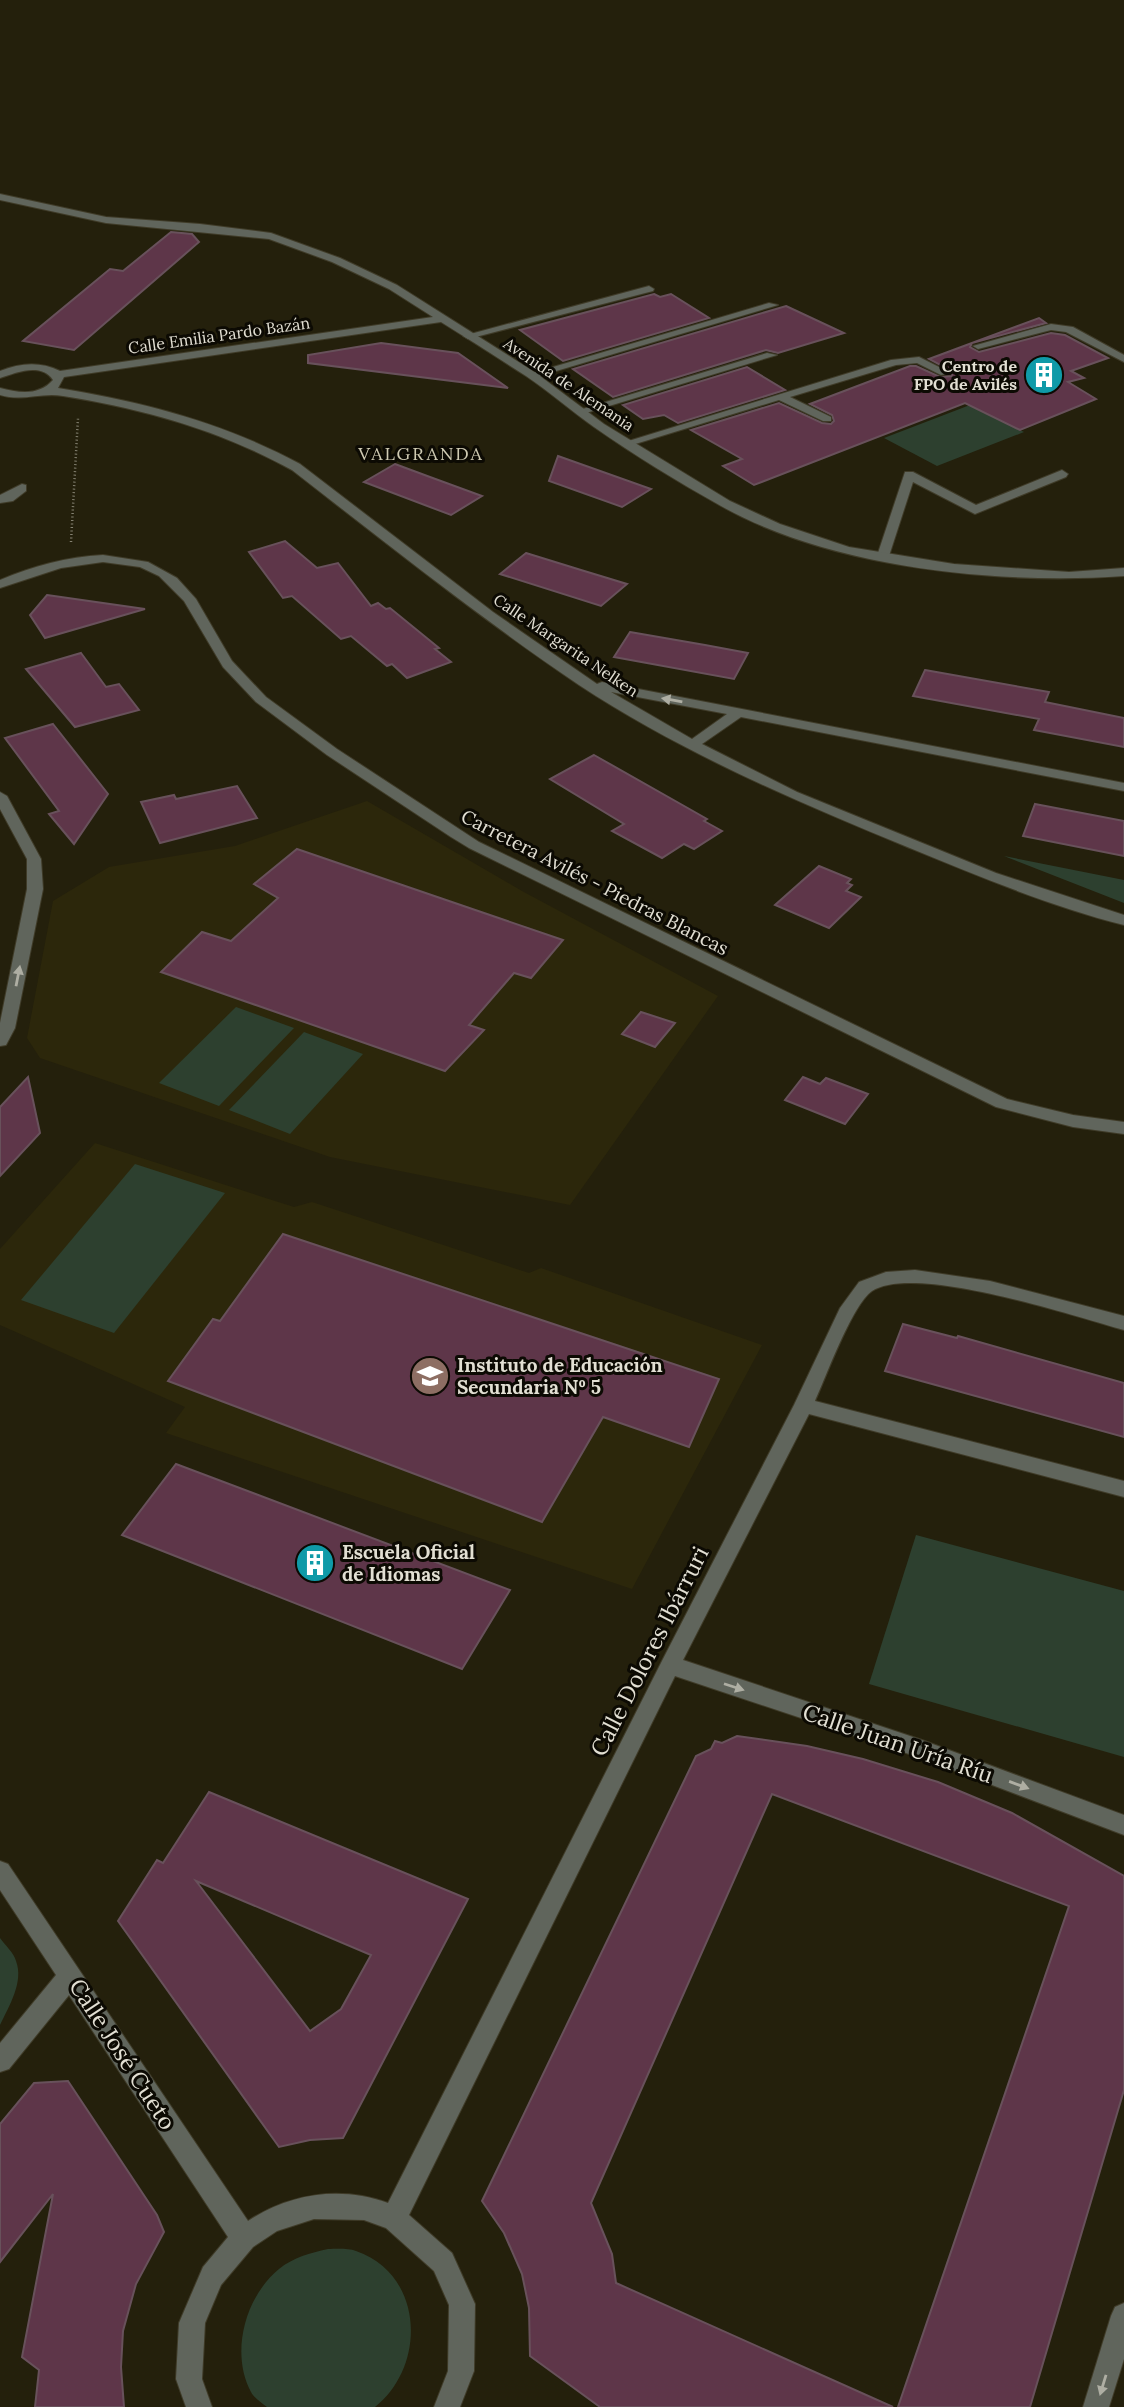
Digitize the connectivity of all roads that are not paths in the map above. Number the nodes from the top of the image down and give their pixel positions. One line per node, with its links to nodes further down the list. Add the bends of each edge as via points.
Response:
1 (0, 197): 2 (street, Avenida de Alemania, via 106,220 271,236)
2 (393, 287): 5 (street, Avenida de Alemania); 6 (street, via 401,310)
3 (649, 289): 7 (street)
4 (773, 305): 12 (street)
5 (441, 319): 6 (street, Calle Emilia Pardo Bazán); 7 (street, Avenida de Alemania)
6 (385, 326): 14 (street, Calle Emilia Pardo Bazán)
7 (468, 336): 12 (street, Avenida de Alemania)
8 (978, 346): 10 (street, via 1051,327 1069,329)
9 (771, 355): 18 (street)
10 (1124, 359)
11 (945, 373): 17 (street, via 919,360 895,362)
12 (532, 374): 18 (street, Avenida de Alemania)
13 (0, 375): 14 (street, via 30,367)
14 (58, 375): 15 (street, via 58,384)
15 (49, 390): 16 (street, Calle Margarita Nelken, via 23,396); 27 (street, Calle Margarita Nelken, via 198,422 263,447)
16 (0, 391)
17 (780, 396): 19 (street); 20 (street)
18 (582, 411): 20 (street, Avenida de Alemania)
19 (827, 419)
20 (628, 443): 24 (street, Avenida de Alemania, via 726,504 776,527 847,550)
21 (1062, 474): 24 (street, via 975,510 909,475)
22 (22, 488): 23 (street)
23 (0, 499)
24 (883, 556): 25 (street, Avenida de Alemania, via 954,568 1069,576)
25 (1124, 572)
26 (0, 584): 34 (street, Carretera Avilés - Piedras Blancas, via 69,560 138,563 162,572 184,592 223,658 252,691 397,797 474,845 1002,1103)
27 (586, 683): 28 (street, one-way to 27); 29 (street, Calle Margarita Nelken)
28 (739, 712): 29 (street); 30 (street)
29 (692, 745): 32 (street, Calle Margarita Nelken, via 817,806 991,876)
30 (1124, 787)
31 (0, 796): 33 (street, one-way to 31, via 8,1028 35,889 34,859)
32 (1124, 920)
33 (0, 1041)
34 (1124, 1128)
35 (1124, 1323): 36 (street, Calle Dolores Ibárruri, via 955,1280 897,1275 865,1287 847,1314)
36 (804, 1405): 37 (street); 38 (street, Calle Dolores Ibárruri)
37 (1124, 1489)
38 (670, 1665): 39 (street, Calle Juan Uría Ríu, one-way to 39, via 922,1749); 43 (street, Calle Dolores Ibárruri)
39 (1124, 1825)
40 (0, 1871): 41 (street, Calle José Cueto)
41 (71, 1975): 42 (street); 44 (street, Calle José Cueto)
42 (0, 2061)
43 (394, 2218): 44 (street, via 364,2207 314,2206 270,2221); 47 (street, via 443,2262 461,2304 461,2371)
44 (244, 2238): 46 (street, via 212,2276 192,2323 190,2379)
45 (1124, 2316): 48 (street, one-way to 48)
46 (199, 2407)
47 (447, 2407)
48 (1096, 2407)

